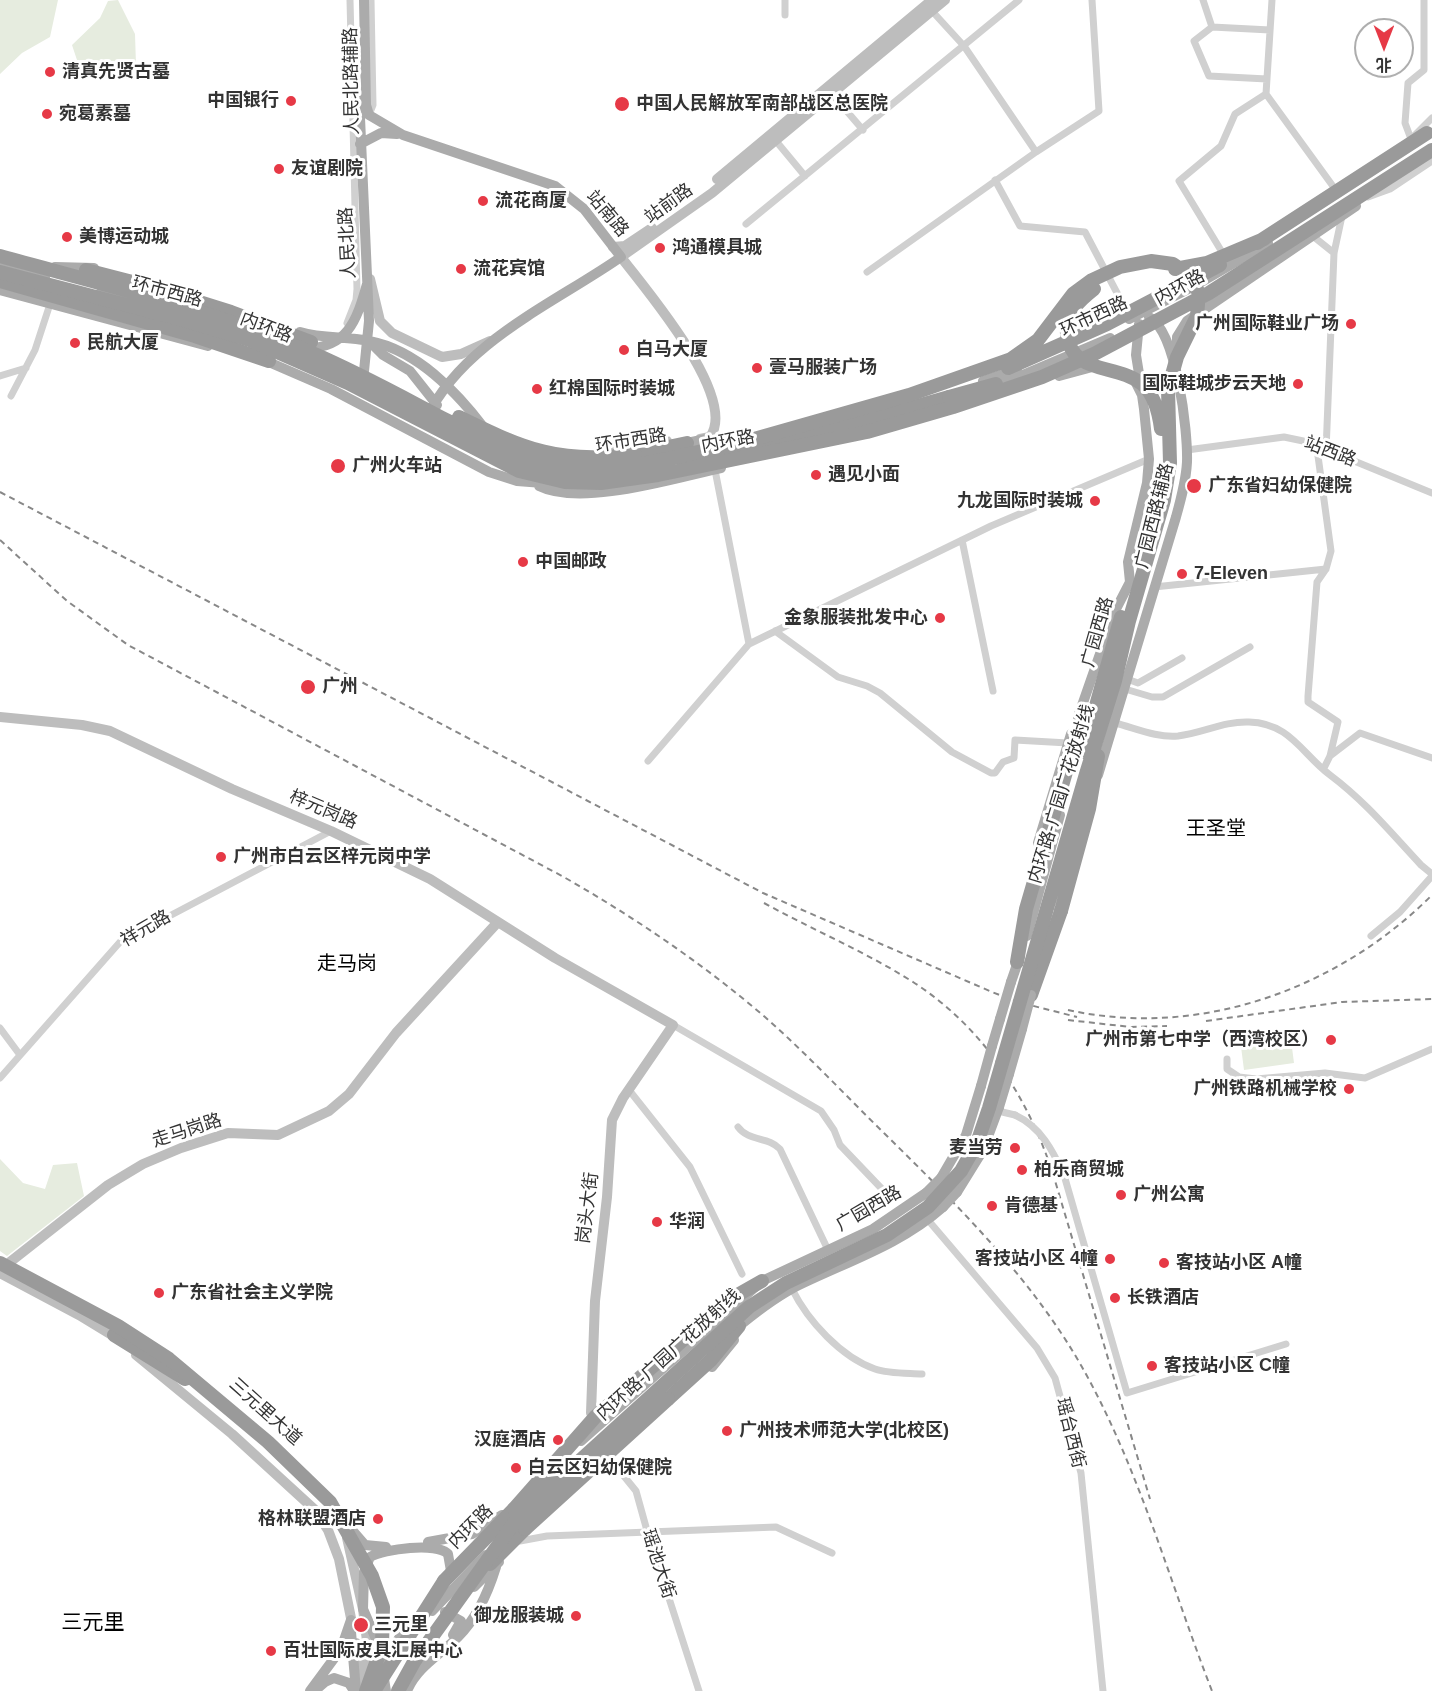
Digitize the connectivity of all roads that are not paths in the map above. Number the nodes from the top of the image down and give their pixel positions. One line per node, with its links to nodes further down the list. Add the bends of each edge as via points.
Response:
1 (350, 0): 19 (street, 人民北路辅路)
2 (357, 0): 19 (main road, 人民北路)
3 (364, 0): 16 (main road)
4 (371, 0): 16 (street, 人民北路辅路)
5 (785, 0): 13 (street)
6 (945, 0): 12 (street, 站前路)
7 (1019, 0): 17 (street)
8 (1092, 0): 31 (street, via 1099,111)
9 (1203, 0): 14 (street)
10 (1272, 0): 15 (street)
11 (1424, 0): 27 (street, via 1424,70 1408,82 1406,123)
12 (926, 5): 17 (street); 20 (street, 站前路); 43 (street, 站前路, via 696,196 625,246)
13 (785, 15)
14 (1212, 27): 15 (street); 18 (street, via 1194,41 1209,76)
15 (1270, 30): 18 (street)
16 (368, 40): 25 (main road, 站南路, via 369,115)
17 (964, 46): 24 (street); 31 (street)
18 (1267, 79): 21 (street)
19 (355, 82): 29 (main road, 人民北路); 37 (street, 人民北路辅路)
20 (832, 94): 24 (street); 28 (street, 站前路)
21 (1266, 94): 35 (street); 47 (street, via 1235,114 1221,146 1179,181)
22 (1432, 118): 27 (street)
23 (1432, 127): 27 (street); 42 (highway, 内环路, bridge)
24 (863, 130): 33 (street)
25 (403, 135): 29 (main road, via 381,133); 43 (main road, 站南路, via 555,186 584,209)
26 (1432, 137): 53 (main road, 环市西路)
27 (1411, 139): 35 (main road)
28 (776, 141): 33 (street); 46 (street, 站前路, via 690,210)
29 (360, 144): 37 (main road, 人民北路)
30 (1432, 151): 36 (highway, 内环路, bridge); 36 (main road, 环市西路, via 1413,158)
31 (1036, 152): 34 (street)
32 (1432, 161): 36 (street, via 1389,189)
33 (805, 176): 39 (street)
34 (995, 180): 51 (street); 59 (street, via 1020,226 1085,232)
35 (1335, 189): 47 (main road)
36 (1369, 192): 38 (main road); 40 (main road, 环市西路); 59 (highway, 内环路, bridge, via 1219,287); 110 (highway, bridge, via 1204,307 1176,337 1169,367 1177,440 1173,493)
37 (359, 197): 48 (main road, 人民北路); 61 (street, 人民北路辅路, via 356,300)
38 (1342, 216): 41 (main road); 44 (street)
39 (746, 224)
40 (1302, 229): 41 (street); 45 (main road, 环市西路)
41 (1311, 238): 44 (street); 54 (main road)
42 (1264, 239): 55 (highway, 内环路, bridge, via 1197,266 1137,271); 85 (highway, 内环路, bridge, via 1149,304 1027,361 869,414)
43 (613, 247): 46 (main road, 站南路)
44 (1335, 253): 90 (street)
45 (1260, 255): 53 (main road, 环市西路); 54 (street)
46 (621, 257): 60 (main road, 站前路); 84 (street, 站南路, via 690,349 702,372 716,423)
47 (1225, 257): 59 (main road)
48 (366, 264): 56 (main road, 人民北路); 60 (street, via 380,321 392,333 442,357 460,354)
49 (2, 267): 50 (highway, 内环路, bridge); 50 (main road, 环市西路); 63 (highway, bridge, via 136,283 214,306); 65 (highway); 65 (main road, via 249,347); 68 (highway, 内环路, bridge, via 230,321)
50 (29, 271): 52 (main road, 环市西路); 52 (main road, via 40,263); 59 (highway, 内环路, bridge, via 250,340 348,382 504,465 544,478 579,483 658,475 896,424 1042,377)
51 (867, 272)
52 (53, 273): 61 (main road, via 100,269 181,291 302,333); 63 (main road, via 174,299); 64 (main road, 环市西路)
53 (1214, 280): 54 (main road); 59 (main road, 环市西路)
54 (1248, 280): 72 (main road, via 1181,328 1176,342)
55 (1108, 281): 105 (highway, 内环路-广园广花放射线, bridge, via 1073,308 1067,325 1070,344 1083,362 1141,383 1157,408 1162,437 1158,489)
56 (367, 284): 61 (main road, via 352,326); 62 (main road, 人民北路)
57 (0, 290): 58 (main road, 环市西路)
58 (50, 303): 65 (main road, 环市西路); 67 (street, via 42,334)
59 (1134, 317): 66 (main road); 70 (main road, 环市西路); 72 (main road, 广园西路辅路, via 1157,323); 74 (main road, 环市西路, via 1077,354); 76 (main road); 83 (highway, bridge, via 1006,381 872,420)
60 (503, 335): 71 (main road, 站前路)
61 (339, 339): 62 (main road, 环市西路); 63 (main road); 64 (main road, 环市西路, via 313,348)
62 (369, 341): 71 (main road, 环市西路, via 410,355); 78 (main road, via 383,355 410,370); 80 (main road, 人民北路, via 363,380)
63 (311, 342): 64 (main road)
64 (279, 346): 73 (main road, via 334,371 340,384)
65 (269, 361): 73 (main road, 环市西路)
66 (988, 366): 70 (main road); 75 (main road)
67 (26, 368): 69 (street); 77 (street)
68 (356, 372): 85 (highway, 内环路, bridge, via 496,447 555,467 612,468); 86 (highway, bridge, via 535,451 585,459)
69 (0, 376)
70 (992, 378): 75 (main road, 环市西路)
71 (445, 386): 78 (main road, 站前路); 94 (main road, 环市西路, via 494,438)
72 (1179, 386): 88 (main road, 广园西路辅路)
73 (331, 389): 80 (main road, 环市西路)
74 (981, 391): 79 (main road); 95 (main road, 环市西路, via 848,430)
75 (920, 393): 83 (main road, 环市西路)
76 (1142, 395): 79 (main road, via 1125,369 1110,364 1078,369); 93 (main road)
77 (11, 396)
78 (435, 402): 81 (main road); 82 (main road, 站前路)
79 (985, 403): 97 (main road, via 870,438)
80 (367, 408): 82 (main road, 环市西路)
81 (459, 433): 87 (main road); 89 (main road)
82 (419, 435): 89 (main road, 环市西路)
83 (772, 438): 85 (main road, 环市西路); 95 (highway)
84 (706, 439): 85 (main road); 86 (main road); 94 (street, via 687,438)
85 (735, 441): 96 (main road, 环市西路, via 614,462); 110 (highway, 内环路-广园广花放射线, bridge, via 909,395 1000,364 1029,347 1073,294 1102,274 1143,262 1167,262 1178,267 1196,287 1199,306 1171,375 1167,398 1167,488 1129,621)
86 (687, 443)
87 (480, 448): 89 (main road); 91 (main road)
88 (1187, 450): 90 (street, 站西路, via 1284,437); 103 (main road, 广园西路辅路, via 1181,498)
89 (449, 451): 92 (main road, 环市西路)
90 (1326, 451): 99 (street, 站西路); 101 (street, via 1318,456 1331,551)
91 (495, 456): 92 (main road); 98 (main road)
92 (464, 459): 98 (main road, 环市西路, via 499,476)
93 (1149, 459): 100 (street); 102 (main road, via 1128,562)
94 (549, 461): 96 (main road, 环市西路)
95 (684, 462): 98 (main road, 环市西路)
96 (562, 463): 98 (main road)
97 (715, 470): 98 (main road, via 604,491); 107 (street)
98 (560, 484)
99 (1432, 493)
100 (962, 540): 106 (street); 111 (street)
101 (1326, 569): 103 (street); 117 (street, via 1317,582 1308,702 1338,722)
102 (1130, 582): 114 (main road, via 1115,611); 116 (main road, 广园西路)
103 (1154, 587): 104 (main road, 广园西路辅路)
104 (1149, 607): 110 (main road, 广园西路辅路); 121 (main road, 广园西路, via 1137,603)
105 (1119, 622): 126 (highway, bridge, via 1069,756 1033,882); 162 (highway, 内环路-广园广花放射线, bridge, via 983,1102 971,1136 954,1165 936,1189 906,1214 779,1277 740,1304)
106 (775, 631): 107 (street); 115 (street, via 838,677 880,693 952,752 991,773 1014,758 1015,740)
107 (749, 644): 119 (street)
108 (1250, 647): 110 (street, via 1163,697 1152,697)
109 (1182, 658): 110 (street, via 1138,682)
110 (1122, 683): 113 (highway, 内环路-广园广花放射线, bridge)
111 (993, 691)
112 (0, 717): 122 (street, 梓元岗路, via 110,731)
113 (1110, 719): 120 (street, via 1168,736 1234,722 1268,724 1296,740); 121 (main road, via 1100,773); 127 (highway, bridge, via 1061,911); 169 (highway, 内环路-广园广花放射线, bridge, via 989,1108 977,1143 957,1177 928,1207 897,1230 786,1283 736,1317 519,1516)
114 (1077, 720): 115 (main road); 116 (main road)
115 (1068, 743): 126 (main road, via 1019,914)
116 (1079, 752): 126 (main road, 广园西路)
117 (1330, 756): 118 (street, via 1360,733); 120 (street)
118 (1432, 758)
119 (648, 761)
120 (1324, 768): 123 (street, via 1361,799)
121 (1081, 807): 127 (main road, 广园西路)
122 (332, 831): 124 (street, 梓元岗路, via 430,879); 131 (street, 祥元路, via 120,942)
123 (1432, 875): 125 (street, via 1400,912)
124 (497, 922): 128 (street, 梓元岗路); 142 (street, 走马岗路, via 396,1033 357,1086 329,1111 278,1135 228,1133 143,1164)
125 (1371, 936)
126 (1017, 962): 139 (main road, 广园西路, bridge, via 966,1135 941,1178)
127 (1032, 995): 135 (main road, 广园西路, bridge)
128 (674, 1025): 134 (street, 岗头大街); 137 (street, via 820,1111 840,1145)
129 (0, 1028): 131 (street)
130 (1432, 1049): 132 (street, via 1365,1078 1325,1072 1239,1077 1227,1069)
131 (20, 1054): 133 (street, 祥元路)
132 (1227, 1059)
133 (0, 1078)
134 (629, 1090): 144 (street, via 690,1167); 153 (street, 岗头大街, via 616,1111 611,1131 595,1302)
135 (999, 1109): 138 (main road, 广园西路, bridge, via 984,1150 957,1192); 149 (street, bridge, via 1026,1120 1042,1137 1064,1175 1127,1394)
136 (738, 1127): 141 (street, via 744,1135 776,1144 780,1149)
137 (882, 1189)
138 (928, 1220): 140 (main road, 广园西路); 181 (street, 瑶台西街, via 1037,1348 1055,1378 1081,1473)
139 (880, 1225): 140 (main road, via 891,1231); 141 (main road, 广园西路)
140 (890, 1244): 146 (main road, 广园西路)
141 (828, 1250): 145 (main road, 广园西路)
142 (3, 1261): 161 (street, 三元里大道, via 124,1323 170,1353 292,1459); 166 (highway, bridge, via 131,1334 198,1381 314,1484 336,1510)
143 (0, 1273): 148 (street, 三元里大道)
144 (742, 1274)
145 (762, 1281): 151 (main road, 广园西路); 152 (main road, via 736,1288 721,1298); 162 (highway, bridge, via 725,1302 596,1416)
146 (792, 1289): 147 (main road, 广园西路); 150 (street, via 803,1311 862,1363 878,1370)
147 (739, 1326): 154 (main road, 广园西路); 155 (main road, via 718,1362); 169 (highway, bridge, via 711,1360 525,1528)
148 (114, 1335): 166 (highway, bridge, via 186,1380 307,1486 338,1520); 172 (street, 三元里大道, via 228,1429 315,1510 339,1559)
149 (1286, 1344)
150 (922, 1374)
151 (633, 1395): 152 (main road); 157 (main road, 广园西路)
152 (602, 1404): 153 (main road)
153 (591, 1413): 157 (main road, via 561,1448)
154 (601, 1448): 155 (street, 瑶池大街); 156 (main road, 广园西路)
155 (610, 1459): 159 (main road); 163 (street, 瑶池大街, via 636,1491)
156 (587, 1460): 159 (main road); 160 (main road, 广园西路)
157 (545, 1475): 158 (main road, 广园西路)
158 (528, 1490): 160 (street); 162 (main road, 广园西路)
159 (570, 1496): 164 (main road)
160 (539, 1504): 170 (main road, 广园西路)
161 (338, 1508): 162 (main road, 广园西路, via 359,1540 378,1548 465,1537); 171 (street, 三元里大道)
162 (509, 1511): 168 (highway, 内环路)
163 (648, 1531): 164 (street); 165 (street, via 776,1527); 180 (street, 瑶池大街)
164 (520, 1541): 167 (main road)
165 (832, 1553)
166 (363, 1559): 176 (highway, bridge, via 379,1591 384,1624 381,1652)
167 (497, 1564): 170 (main road, via 465,1594); 179 (main road, via 488,1593 467,1626)
168 (452, 1570): 170 (main road, 广园西路); 171 (main road, via 448,1554 437,1547 374,1555 365,1566); 177 (highway, 内环路, bridge)
169 (466, 1590): 179 (highway, bridge, via 414,1662)
170 (428, 1608): 176 (main road, 广园西路, bridge); 177 (main road, 广园西路, bridge); 179 (main road, via 455,1615 460,1625 452,1637 418,1664)
171 (363, 1609): 177 (street, 三元里大道); 178 (main road, via 376,1636)
172 (351, 1620): 173 (main road, via 341,1649); 175 (main road); 176 (street, 三元里大道)
173 (310, 1691)
174 (316, 1691): 175 (main road, via 334,1678 349,1683)
175 (355, 1691)
176 (364, 1691)
177 (374, 1691)
178 (386, 1691)
179 (402, 1691)
180 (699, 1691)
181 (1104, 1691)

